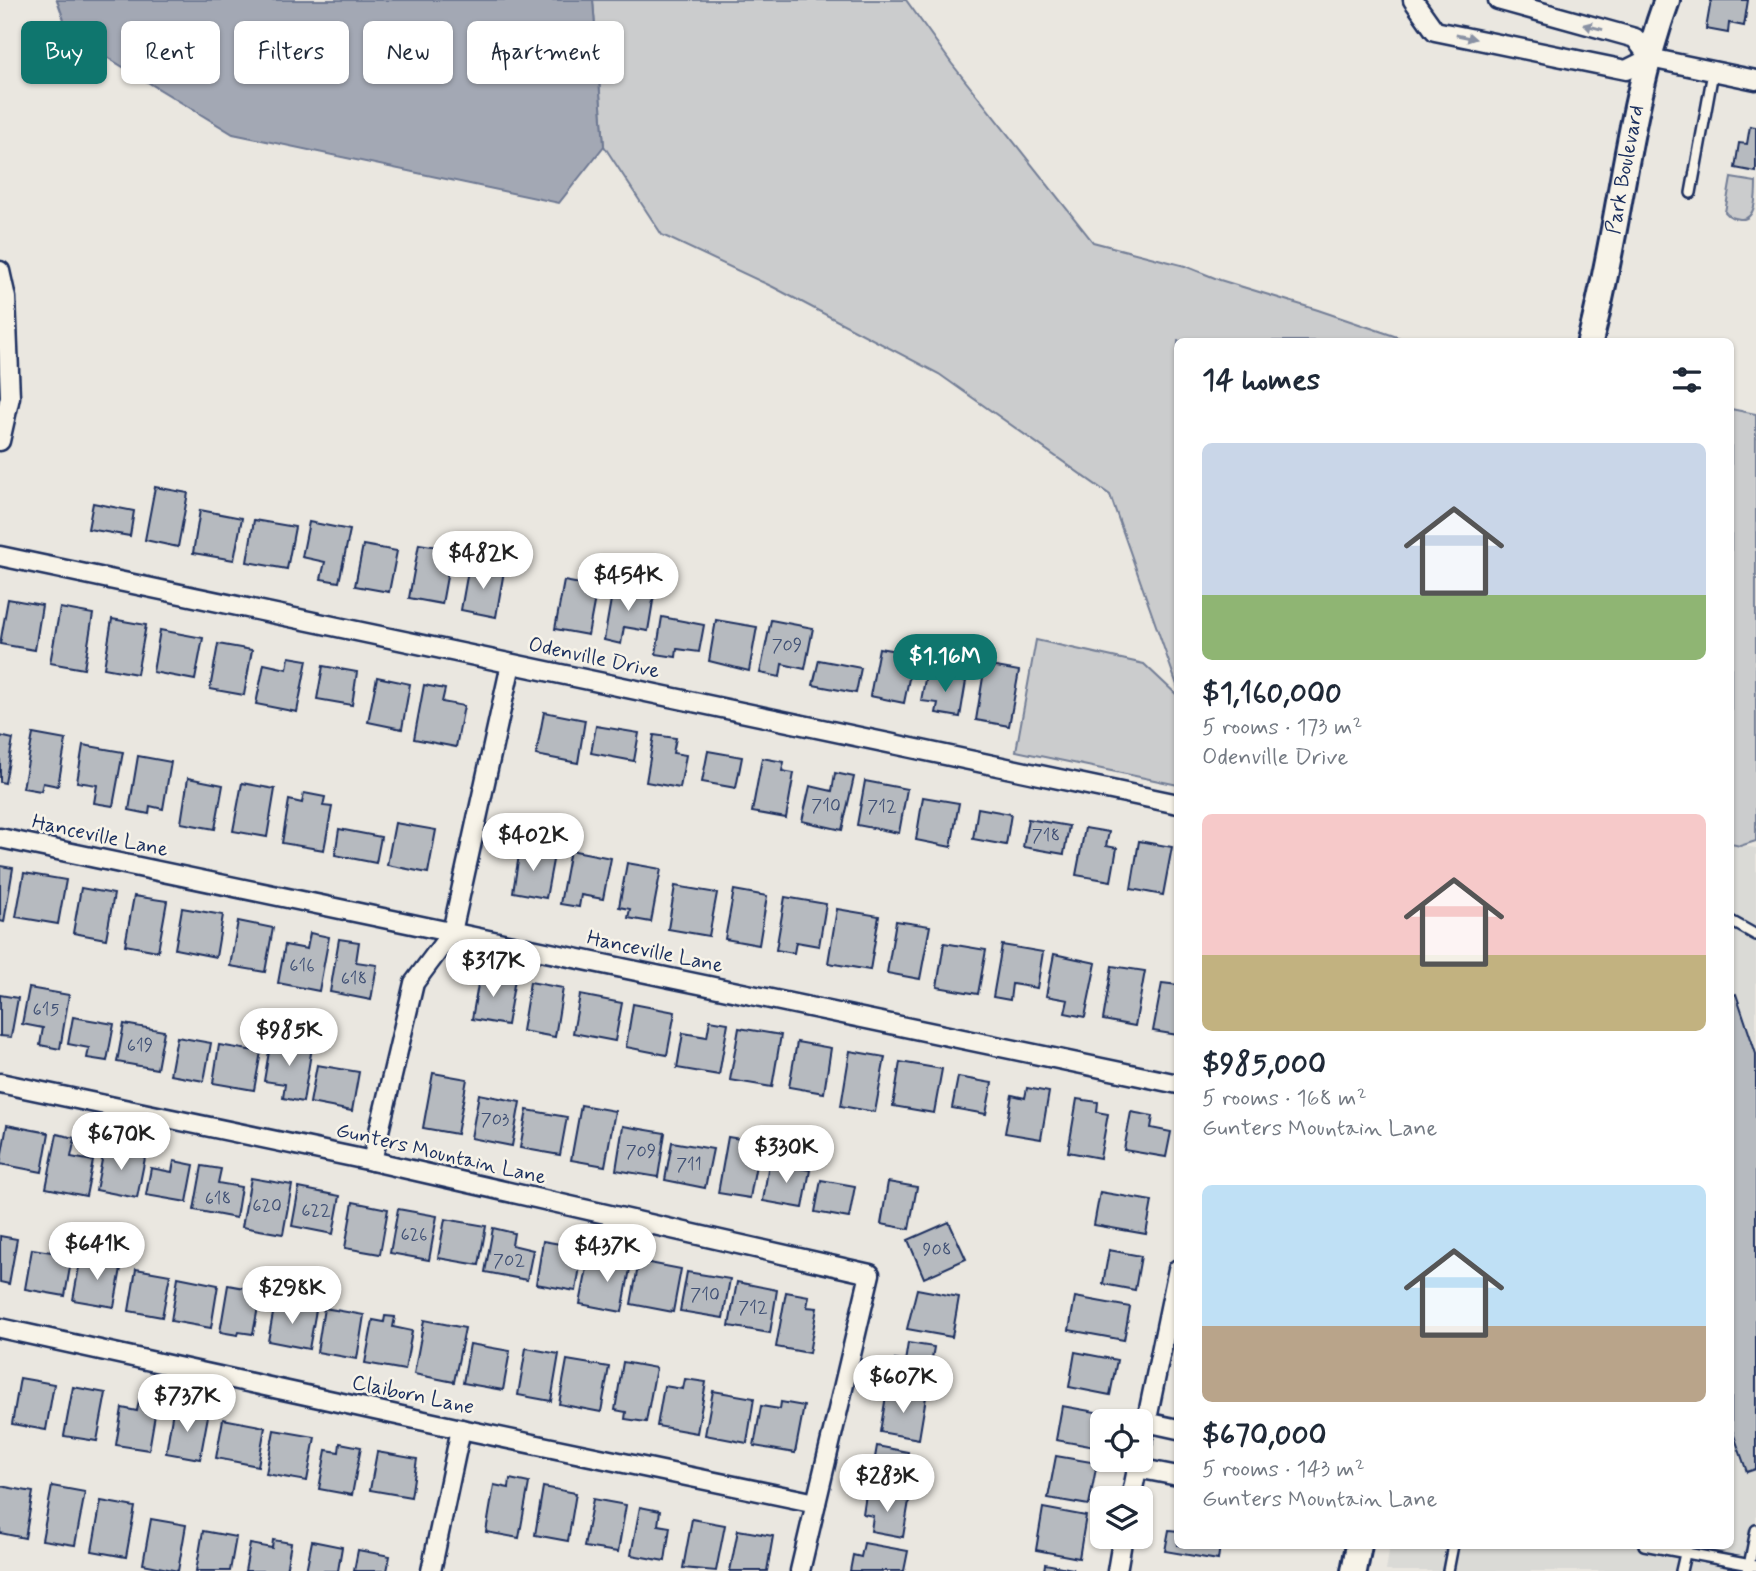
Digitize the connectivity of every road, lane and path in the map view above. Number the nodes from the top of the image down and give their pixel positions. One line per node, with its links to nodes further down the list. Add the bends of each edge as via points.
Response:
1 (1414, 0): 4 (street, one-way to 4, via 1435,31 1626,70)
2 (1498, 0): 4 (street, one-way to 2, via 1635,38)
3 (1667, 0): 4 (main road, Park Boulevard)
4 (1650, 58): 5 (street); 9 (main road, Park Boulevard)
5 (1713, 72): 6 (street); 7 (lane)
6 (1756, 80)
7 (1691, 193)
8 (0, 271): 10 (street, via 6,298 10,397)
9 (1591, 338)
10 (0, 441)
11 (0, 556): 12 (street, Odenville Drive)
12 (511, 664): 13 (street, Odenville Drive); 16 (street)
13 (1174, 803)
14 (0, 838): 16 (street, Hanceville Lane)
15 (1734, 923): 17 (lane)
16 (452, 932): 19 (street, Hanceville Lane); 20 (street, via 414,983)
17 (1756, 935)
18 (0, 1083): 20 (street, Gunters Mountain Lane)
19 (1174, 1083)
20 (372, 1161): 29 (street, Gunters Mountain Lane, via 870,1274)
21 (1174, 1288): 23 (street)
22 (0, 1328): 26 (street, Claiborn Lane)
23 (1149, 1409)
24 (1153, 1424): 25 (street)
25 (1174, 1428)
26 (461, 1429): 29 (street, Claiborn Lane); 36 (street)
27 (1153, 1468): 28 (street)
28 (1174, 1475)
29 (816, 1503): 37 (street)
30 (1756, 1531): 35 (lane)
31 (1121, 1549): 38 (street)
32 (1358, 1549): 39 (main road)
33 (1452, 1549): 40 (lane)
34 (1686, 1549): 35 (lane); 41 (lane)
35 (1751, 1567)
36 (431, 1571)
37 (800, 1571)
38 (1117, 1571)
39 (1354, 1571)
40 (1448, 1571)
41 (1681, 1571)

